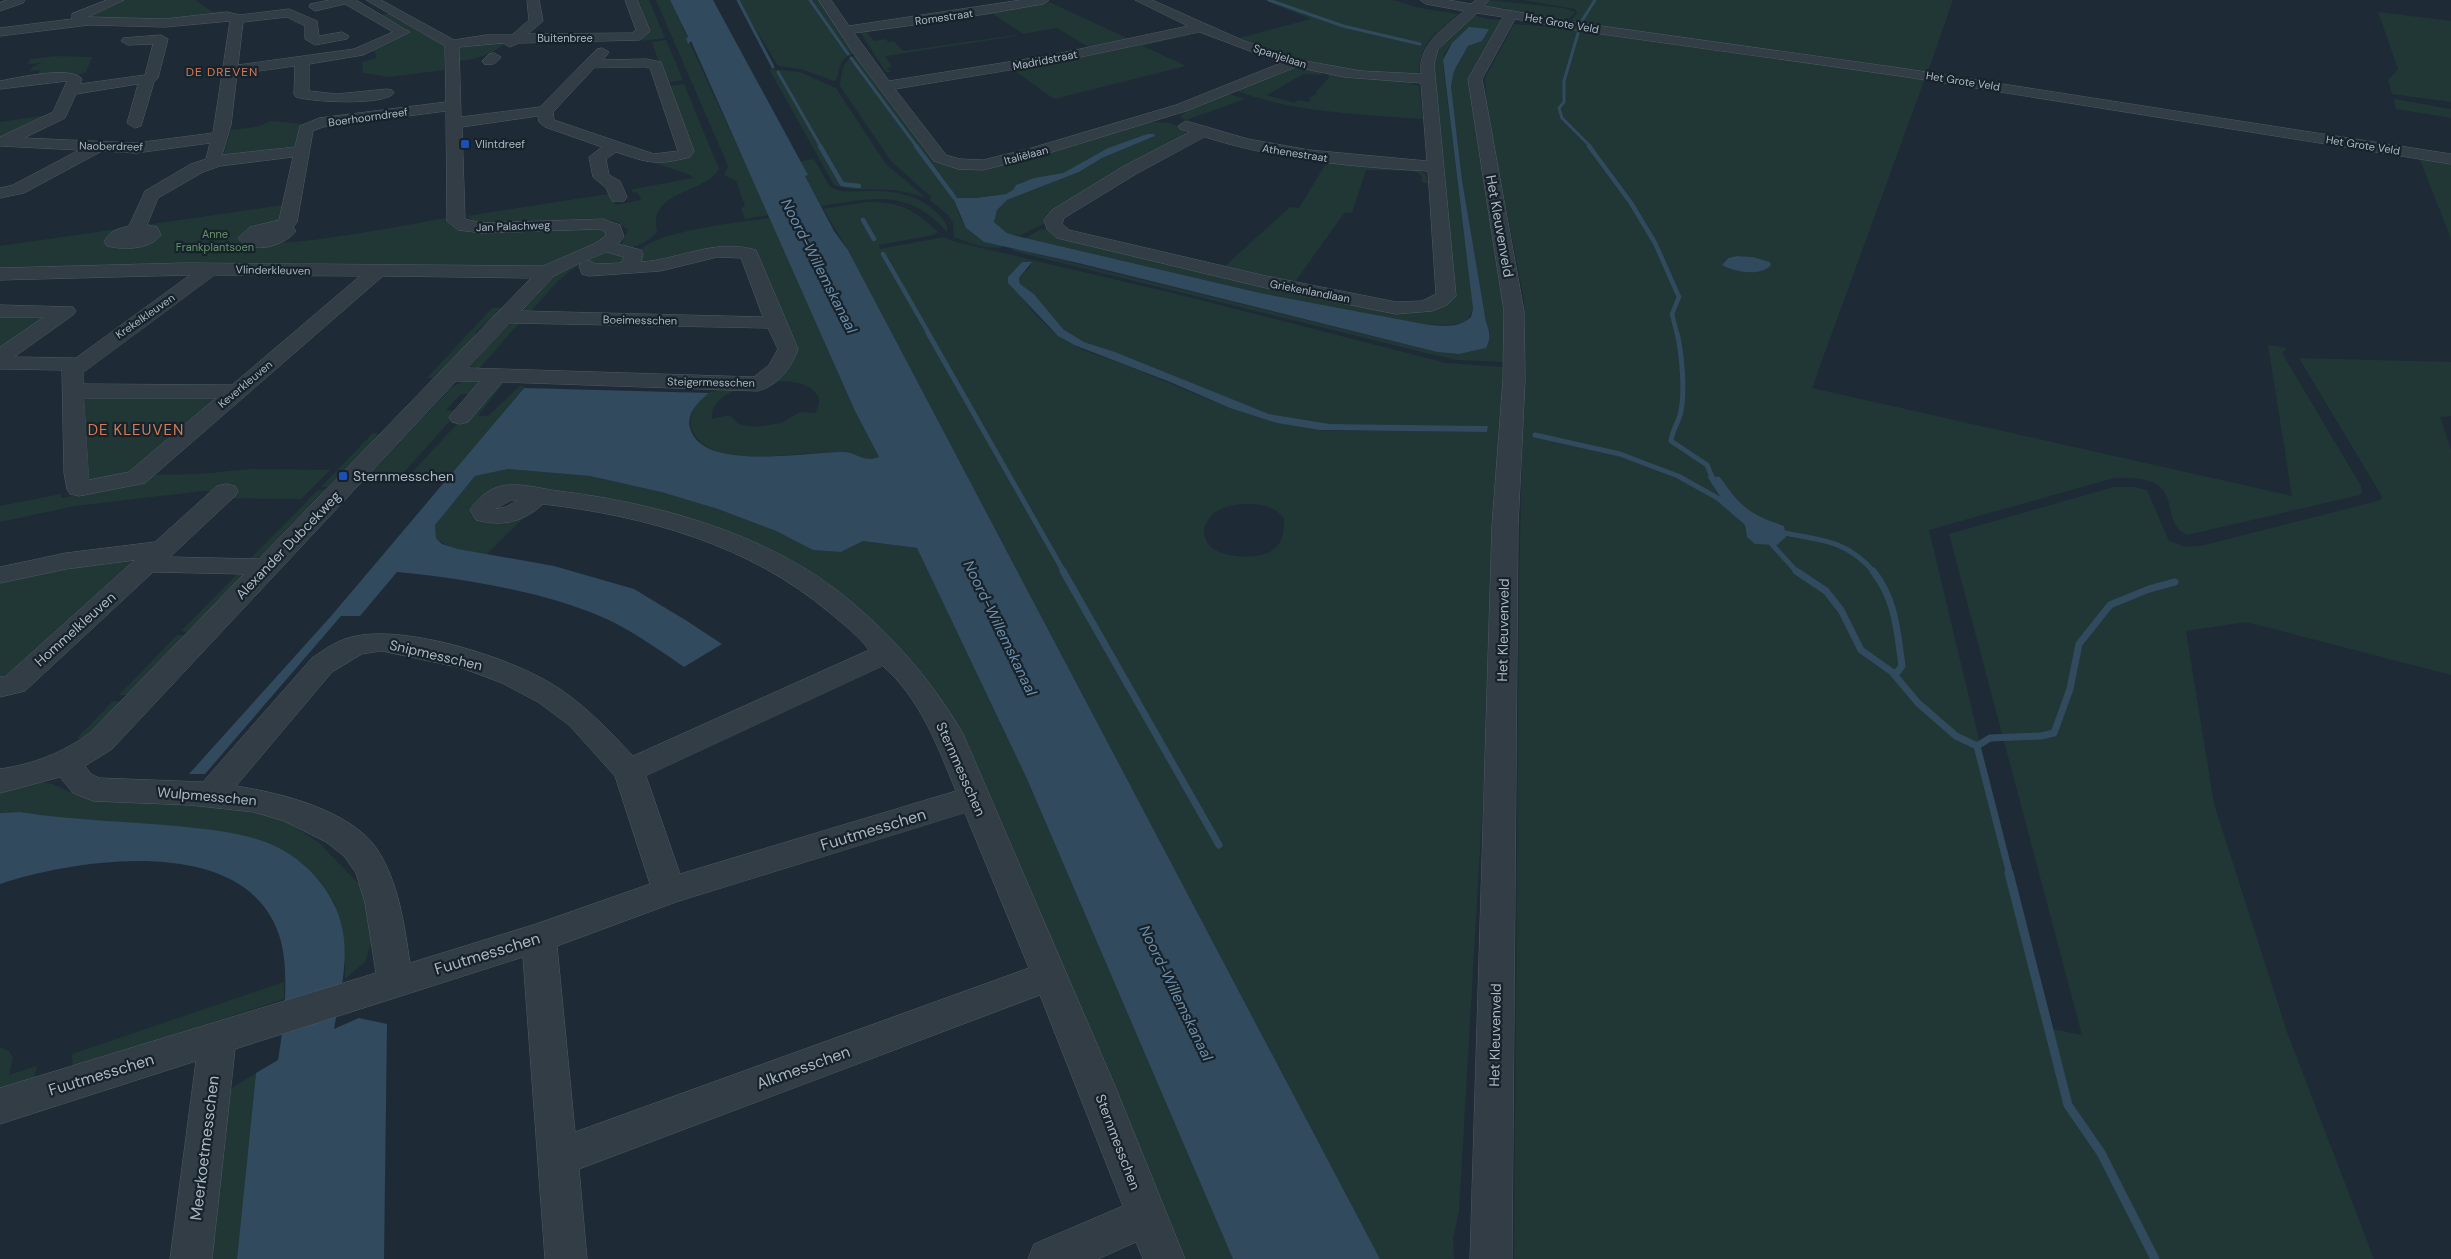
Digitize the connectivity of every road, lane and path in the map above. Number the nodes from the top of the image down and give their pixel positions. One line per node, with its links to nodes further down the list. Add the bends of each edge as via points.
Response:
1 (18, 0): 12 (street)
2 (118, 0): 17 (street)
3 (348, 0): 13 (street); 14 (street)
4 (533, 0): 22 (street, via 536,21)
5 (631, 0): 22 (street, Buitenbree, via 643,31 635,37)
6 (825, 0): 19 (street, Italiëlaan)
7 (1043, 0): 19 (street, Romestraat)
8 (1140, 0): 18 (street, Spanjelaan)
9 (1426, 0): 10 (street, Het Grote Veld)
10 (1478, 4): 16 (street, Het Grote Veld); 32 (street, Griekenlandlaan, via 1429,52)
11 (396, 6): 14 (street); 24 (street)
12 (0, 7)
13 (315, 7)
14 (373, 7): 27 (street, via 403,32 357,56)
15 (228, 13): 17 (street, via 165,23); 21 (street, via 294,14 312,24 312,39 315,41); 31 (street)
16 (1512, 14): 50 (street, Het Grote Veld); 99 (street, Het Kleuvenveld, via 1475,79 1514,312 1514,380 1505,526)
17 (70, 23): 20 (street)
18 (1204, 27): 28 (street, Spanjelaan); 36 (street, Madridstraat, via 1052,59)
19 (845, 30): 36 (street, Italiëlaan)
20 (0, 32)
21 (342, 36)
22 (516, 39): 24 (street, Buitenbree); 26 (street)
23 (122, 41): 33 (street, Naoberdreef, via 161,39 151,78)
24 (452, 44): 39 (street, Jan Palachweg)
25 (603, 51): 29 (street)
26 (489, 59)
27 (302, 61): 31 (street); 38 (street, via 301,94 337,99)
28 (1294, 63): 32 (street, Spanjelaan, via 1359,75); 41 (street, Italiëlaan)
29 (590, 64): 40 (street); 47 (street, via 646,63 656,66 686,150 676,157 657,160)
30 (28, 66): 34 (street)
31 (231, 70): 45 (street)
32 (1428, 79): 52 (street, Griekenlandlaan)
33 (147, 80): 37 (street); 42 (street, Naoberdreef)
34 (20, 82): 35 (street); 37 (street, via 72,76 75,79)
35 (0, 85)
36 (885, 86): 41 (street, Italiëlaan, via 940,158 958,164 994,163)
37 (72, 90): 46 (street, Naoberdreef, via 60,115)
38 (387, 93)
39 (454, 106): 43 (street, Jan Palachweg); 49 (street, Boerhoorndreef, via 311,126 306,130)
40 (545, 110): 43 (street); 47 (street, via 547,122)
41 (1160, 116): 44 (street, Athenestraat)
42 (135, 123)
43 (454, 123): 57 (street, Jan Palachweg, via 455,217 459,223 482,228 603,224 612,227 616,234)
44 (1204, 132): 52 (street, Athenestraat, via 1324,158); 52 (street, Griekenlandlaan, via 1130,170 1058,214 1052,225 1063,234 1266,282 1396,308 1425,307 1446,296 1447,288)
45 (219, 138): 48 (street, Naoberdreef, via 136,148); 51 (street, via 213,158)
46 (1, 142): 48 (street, Naoberdreef)
47 (615, 146): 54 (street, via 597,157 601,177)
48 (98, 147): 53 (street, via 18,189)
49 (302, 151): 51 (street); 55 (street, Boerhoorndreef, via 288,222)
50 (2451, 159)
51 (217, 161): 56 (street, via 197,168 151,195)
52 (1435, 166)
53 (2, 194)
54 (621, 194)
55 (282, 227)
56 (136, 230)
57 (606, 246): 59 (street, via 634,254); 62 (street, Alexander Dubcekweg, via 573,257)
58 (588, 266): 59 (street, Steigermesschen, via 589,270 604,271)
59 (629, 268): 66 (street, Steigermesschen, via 726,251 743,251 752,257)
60 (211, 269): 61 (street, Vlinderkleuven); 63 (street, Vlinderkleuven); 69 (street, Krekelkleuven)
61 (378, 271): 62 (street, Vlinderkleuven); 73 (street, Keverkleuven)
62 (547, 272): 65 (street, Alexander Dubcekweg)
63 (0, 274)
64 (0, 311): 67 (street, via 66,311)
65 (505, 317): 66 (street, Boeimesschen); 70 (street, Alexander Dubcekweg)
66 (775, 322): 71 (street, Steigermesschen, via 788,349 775,372 758,384)
67 (0, 356)
68 (0, 362): 69 (street)
69 (80, 364): 72 (street, via 72,371)
70 (451, 374): 71 (street, Steigermesschen); 78 (street, Alexander Dubcekweg)
71 (497, 376): 74 (street)
72 (73, 391): 73 (street); 73 (street, Keverkleuven, via 79,489 137,478)
73 (234, 392)
74 (460, 416)
75 (226, 491): 77 (street, Hommelkleuven)
76 (539, 494): 80 (street, Sternmesschen, via 651,515 713,535 772,561 823,593 872,634)
77 (155, 556): 78 (street); 79 (street, via 66,562); 81 (street, Hommelkleuven, via 15,684)
78 (267, 567): 82 (street, Alexander Dubcekweg, via 110,733)
79 (0, 575)
80 (886, 653): 83 (street); 86 (street, Sternmesschen, via 901,666 936,714 948,734)
81 (0, 687)
82 (67, 763): 84 (street, Alexander Dubcekweg, via 36,774); 85 (street, Wulpmesschen, via 75,777 93,789)
83 (629, 770): 85 (street, Snipmesschen, via 579,718 548,695 512,676 470,660 382,642 356,645 322,665); 87 (street, Snipmesschen)
84 (0, 781)
85 (211, 794): 90 (street, Wulpmesschen, via 282,806 341,834 357,849 366,861 382,907)
86 (974, 798): 87 (street, Fuutmesschen); 89 (street, Sternmesschen)
87 (669, 891): 88 (street, Fuutmesschen)
88 (538, 938): 90 (street, Fuutmesschen); 93 (street)
89 (1049, 976): 93 (street, Alkmesschen); 94 (street, Sternmesschen)
90 (395, 981): 91 (street, Fuutmesschen)
91 (218, 1038): 92 (street, Fuutmesschen); 95 (street, Meerkoetmesschen)
92 (0, 1106)
93 (557, 1158): 96 (street)
94 (1146, 1216): 97 (street); 98 (street, Sternmesschen)
95 (191, 1259)
96 (566, 1259)
97 (1048, 1259)
98 (1164, 1259)
99 (1491, 1259)

